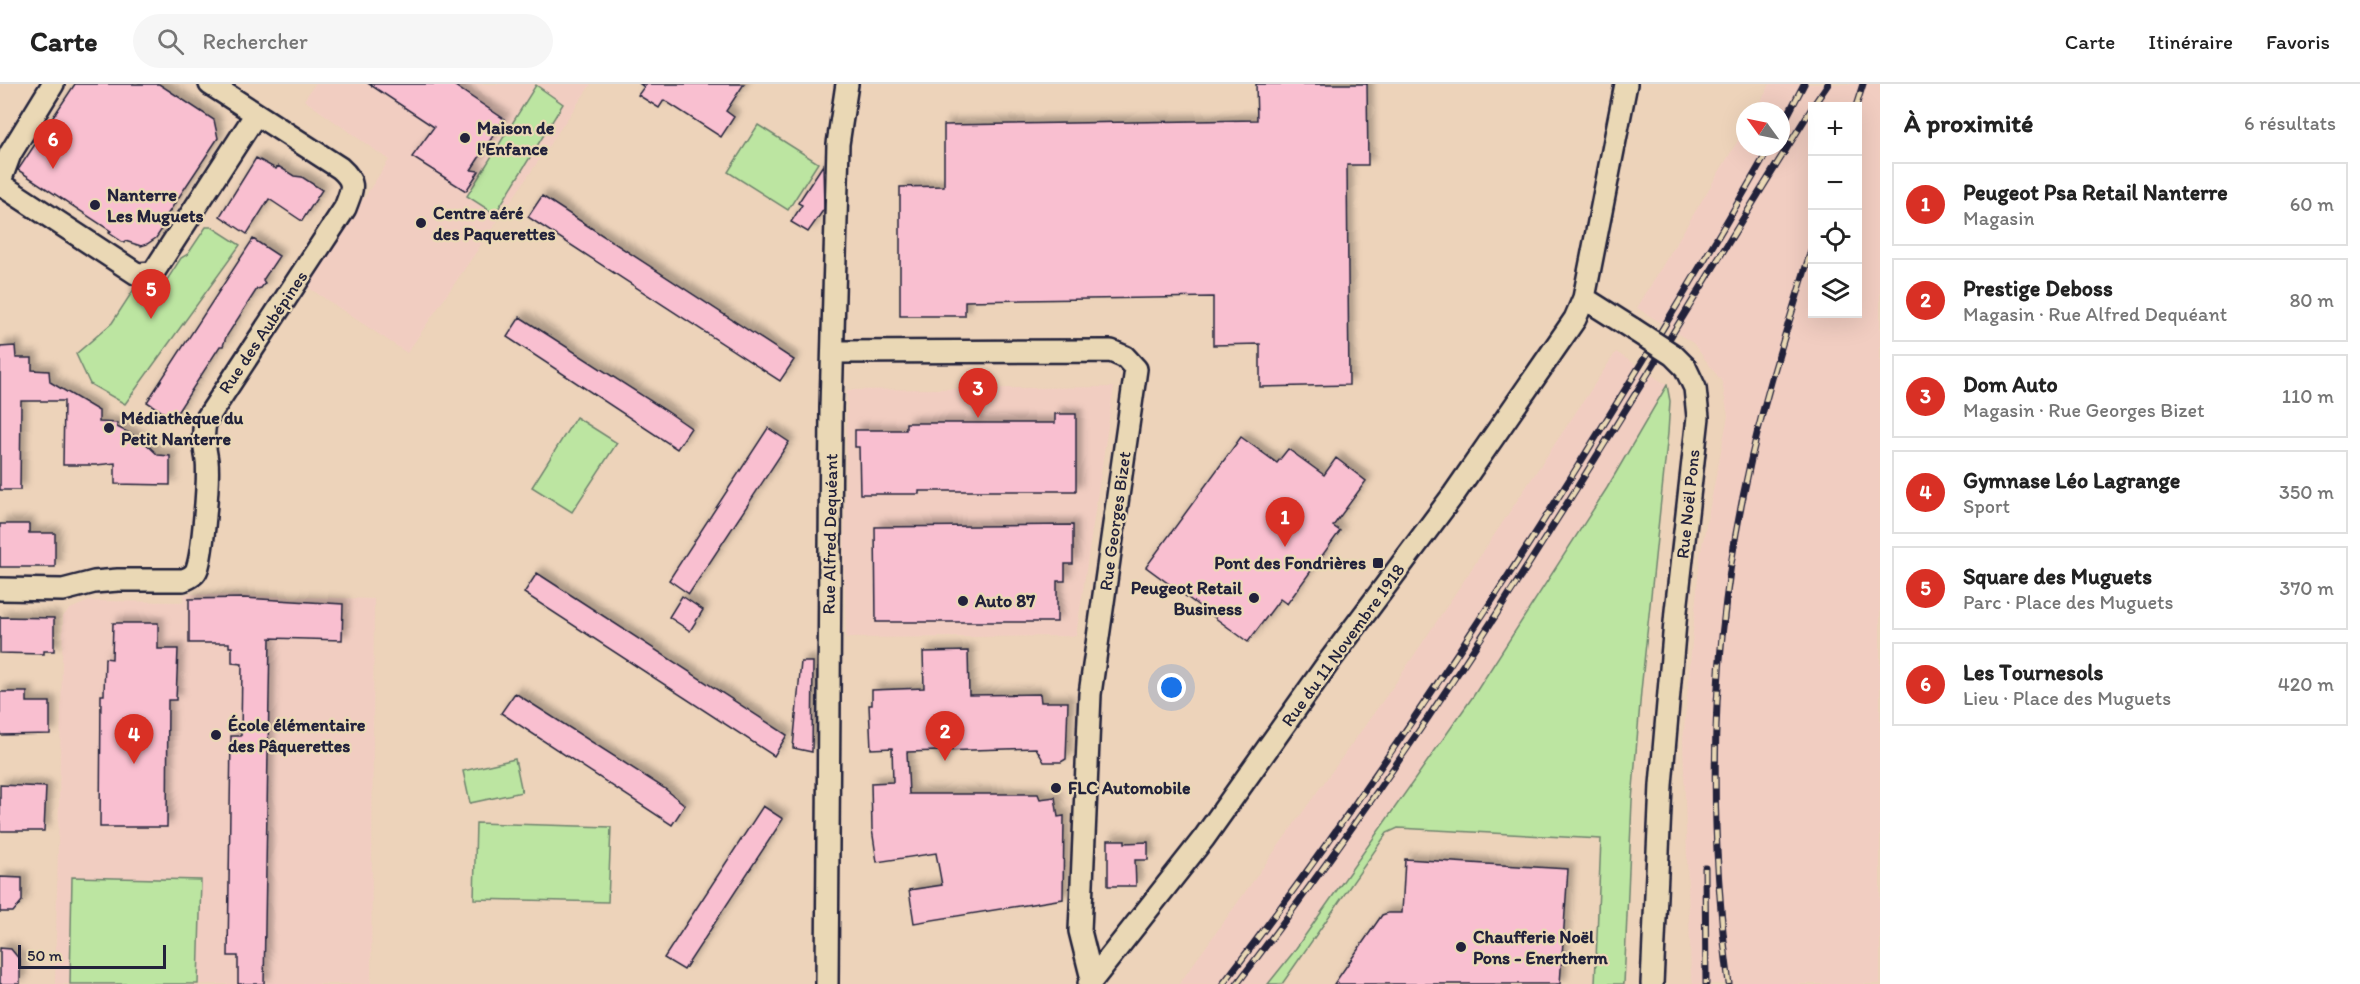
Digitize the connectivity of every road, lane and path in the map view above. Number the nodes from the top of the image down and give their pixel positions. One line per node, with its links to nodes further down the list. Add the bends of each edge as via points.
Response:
1 (53, 84): 6 (street, via 10,154)
2 (210, 84): 5 (street, Rue des Aubépines)
3 (847, 84): 8 (street, Rue Alfred Dequéant, via 838,144)
4 (1626, 84): 7 (street)
5 (256, 114): 6 (street, via 153,273 137,274); 9 (street, Rue des Aubépines, via 340,168 350,176 353,189 345,208 206,420 202,432 207,463 204,522 197,570 183,580 118,580 63,590)
6 (0, 183)
7 (1584, 298): 10 (street, Rue du 11 Novembre 1918, via 1551,355 1444,508 1204,838); 12 (street, Rue Noël Pons, bridge, via 1673,355 1685,367 1695,388 1698,417 1662,773)
8 (834, 352): 10 (street, Rue Georges Bizet, via 1111,351 1125,357 1136,369 1090,694 1080,931); 11 (street, Rue Alfred Dequéant)
9 (0, 589)
10 (1091, 982)
11 (827, 984)
12 (1652, 984)

